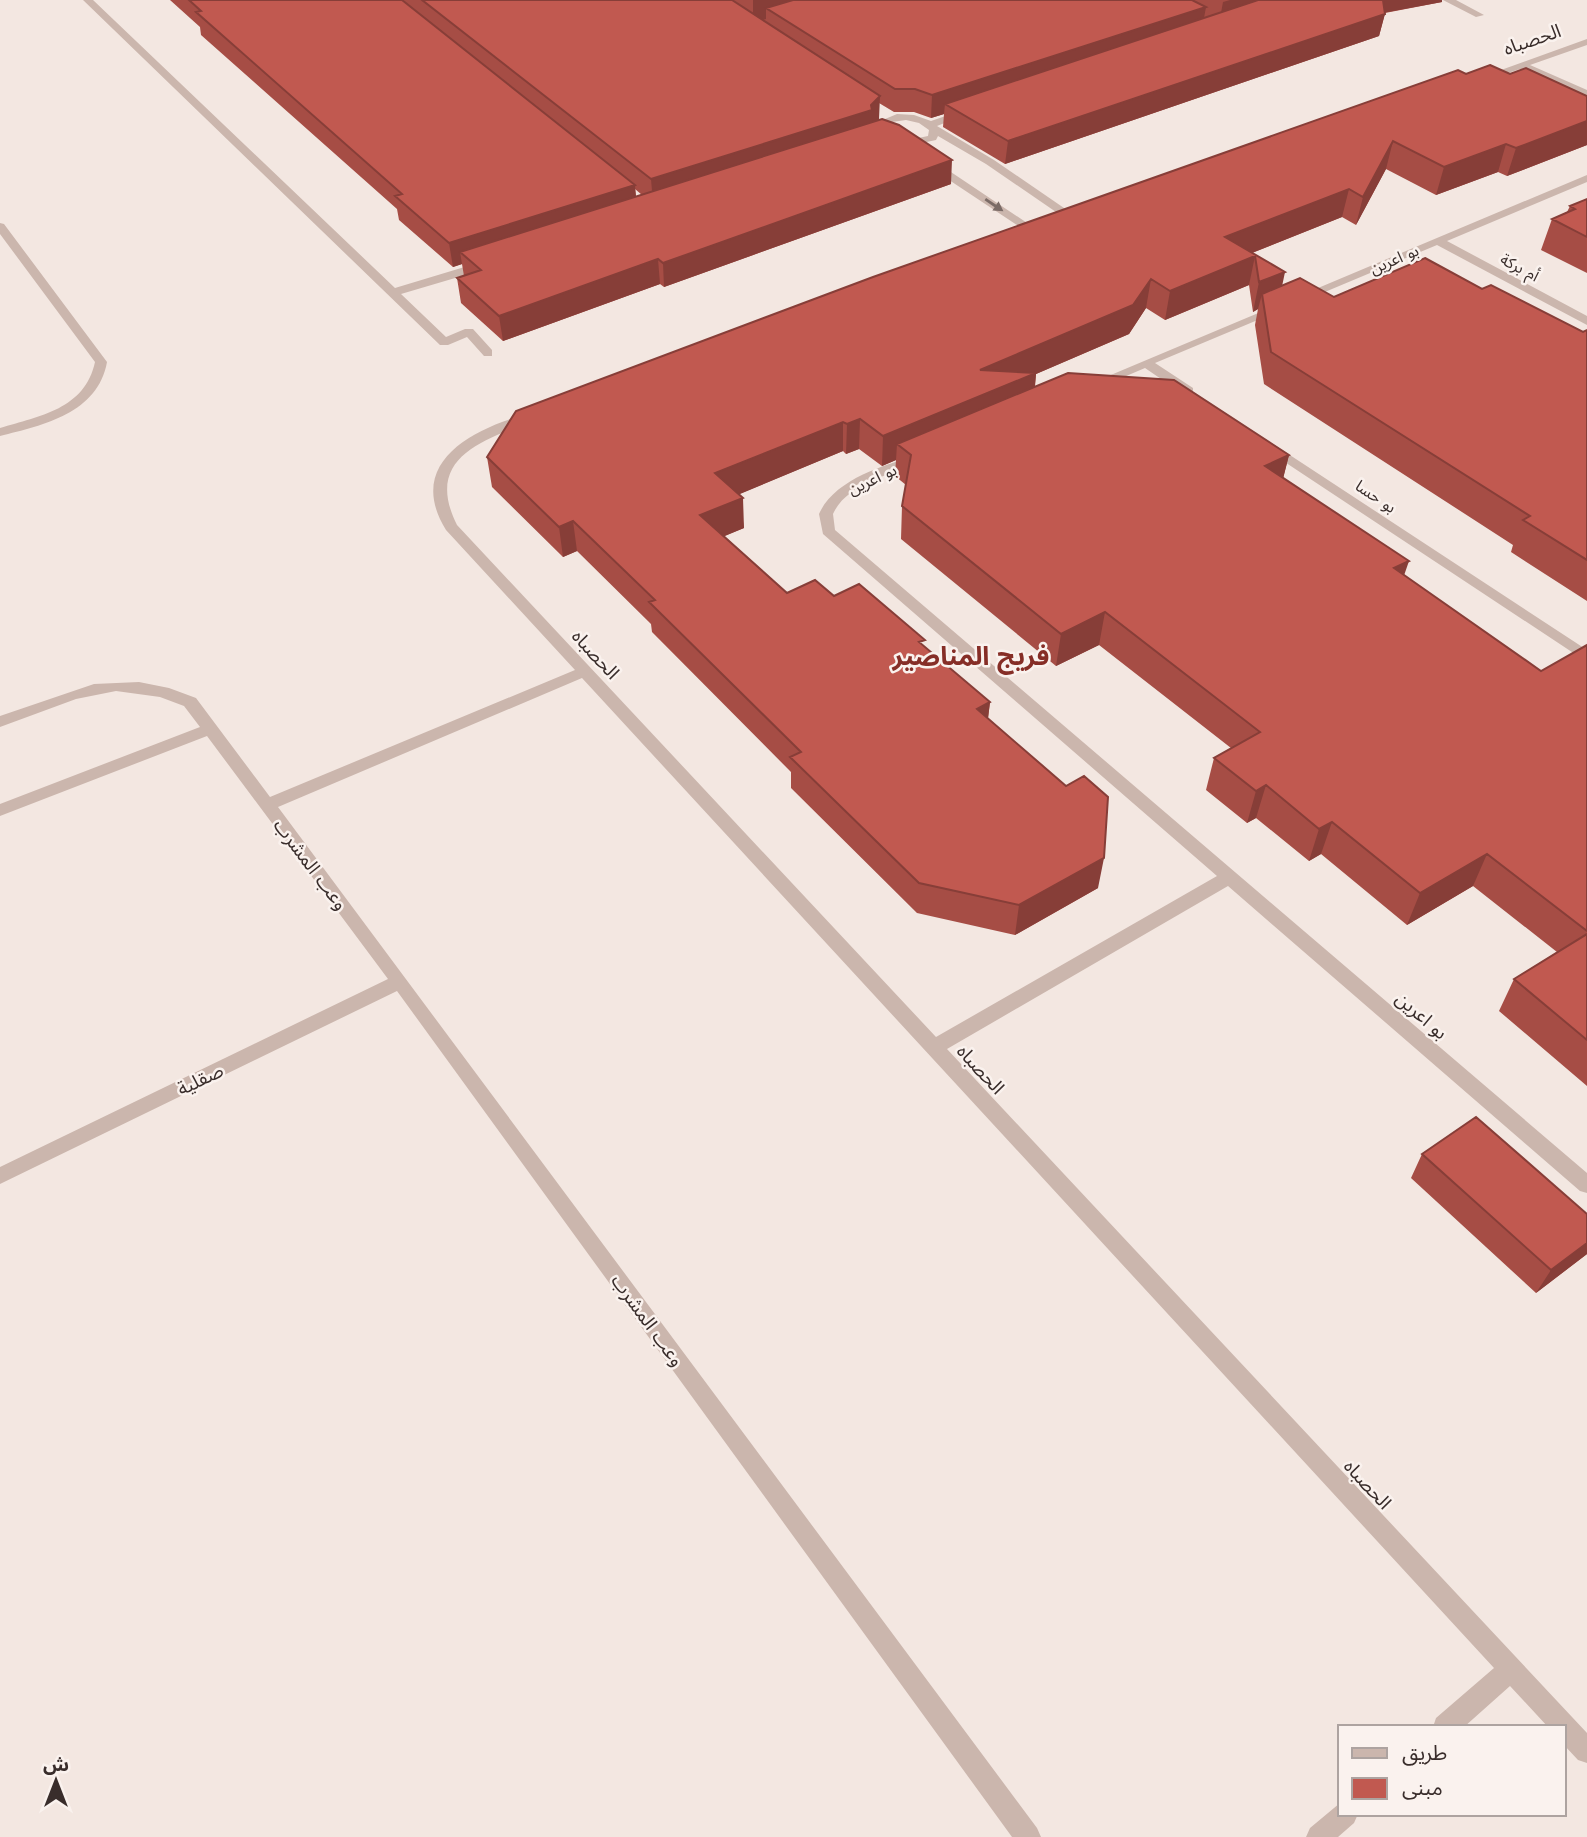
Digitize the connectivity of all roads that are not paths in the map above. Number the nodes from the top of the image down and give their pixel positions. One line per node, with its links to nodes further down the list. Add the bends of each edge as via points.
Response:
1 (88, 0): 23 (street)
2 (1448, 0): 3 (street)
3 (1479, 15)
4 (1587, 42): 5 (street, الحصباه)
5 (1520, 65): 6 (street, الحصباه); 7 (street)
6 (1468, 84)
7 (1587, 94)
8 (983, 107): 11 (street)
9 (879, 111): 10 (street)
10 (891, 119): 11 (street, via 920,119); 12 (street, via 880,124)
11 (933, 127): 14 (street, via 932,138); 19 (street, via 1083,219)
12 (881, 137): 13 (street); 14 (street)
13 (869, 141)
14 (904, 144): 15 (street)
15 (915, 152)
16 (926, 159): 19 (street, one-way to 19)
17 (1587, 178): 20 (street, بو اعرين)
18 (0, 226): 30 (street, via 101,362 101,378 91,392 62,412)
19 (1039, 235): 21 (street)
20 (1438, 241): 24 (street, أم بركة); 26 (street, بو اعرين)
21 (1013, 245)
22 (497, 261): 23 (street)
23 (393, 293): 25 (street, via 444,342 469,332)
24 (1587, 321)
25 (488, 353)
26 (1146, 363): 27 (street, بو اعرين); 28 (street)
27 (1082, 390)
28 (1204, 402)
29 (548, 411): 34 (street, الحصباه, via 472,442 453,457 436,492 451,527)
30 (0, 432)
31 (1262, 441): 33 (street, بو حسا)
32 (929, 454): 39 (street, بو اعرين, via 834,498 825,514 828,531)
33 (1587, 657)
34 (583, 671): 37 (street, وعب المشرب); 41 (street, الحصباه)
35 (0, 722): 36 (street, وعب المشرب, via 81,690 123,685 161,689 190,702)
36 (210, 729): 37 (street, وعب المشرب); 38 (street)
37 (267, 805): 40 (street, وعب المشرب)
38 (0, 810)
39 (1230, 877): 41 (street); 43 (street, بو اعرين)
40 (400, 981): 42 (street, صقلية); 50 (street, وعب المشرب)
41 (932, 1048): 44 (street, الحصباه)
42 (0, 1176)
43 (1587, 1185)
44 (1512, 1668): 45 (street); 46 (street, الحصباه)
45 (1448, 1725)
46 (1564, 1725)
47 (1566, 1728): 48 (street, الحصباه)
48 (1587, 1751)
49 (1343, 1816): 51 (street)
50 (1028, 1837)
51 (1319, 1837)

